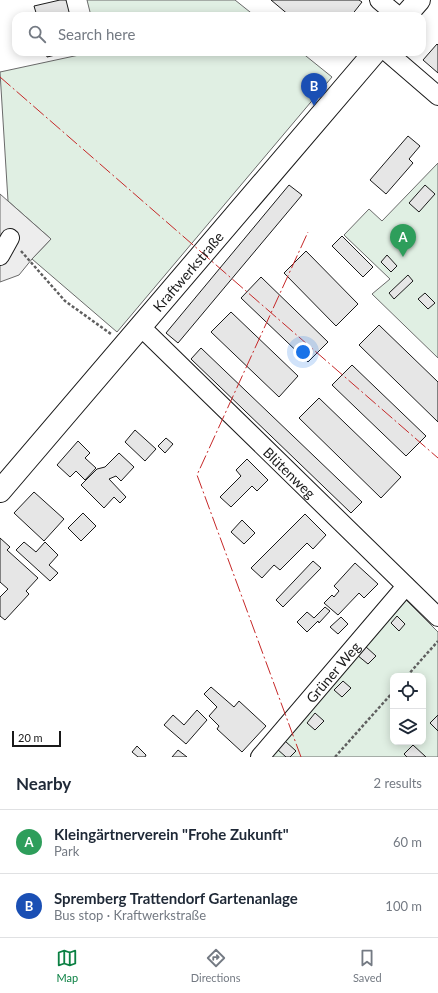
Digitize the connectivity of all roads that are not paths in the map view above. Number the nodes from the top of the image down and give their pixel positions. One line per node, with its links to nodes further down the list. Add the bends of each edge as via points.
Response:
1 (379, 0): 3 (street)
2 (419, 0): 4 (main road)
3 (393, 12)
4 (408, 12)
5 (372, 56): 10 (main road, Kraftwerkstraße)
6 (392, 56): 7 (street)
7 (438, 96)
8 (10, 238): 9 (street)
9 (0, 256)
10 (142, 327): 11 (main road, Kraftwerkstraße); 12 (street, Blütenweg)
11 (0, 491)
12 (406, 586): 13 (street, Blütenweg); 14 (street, Grüner Weg)
13 (438, 617)
14 (260, 757)

